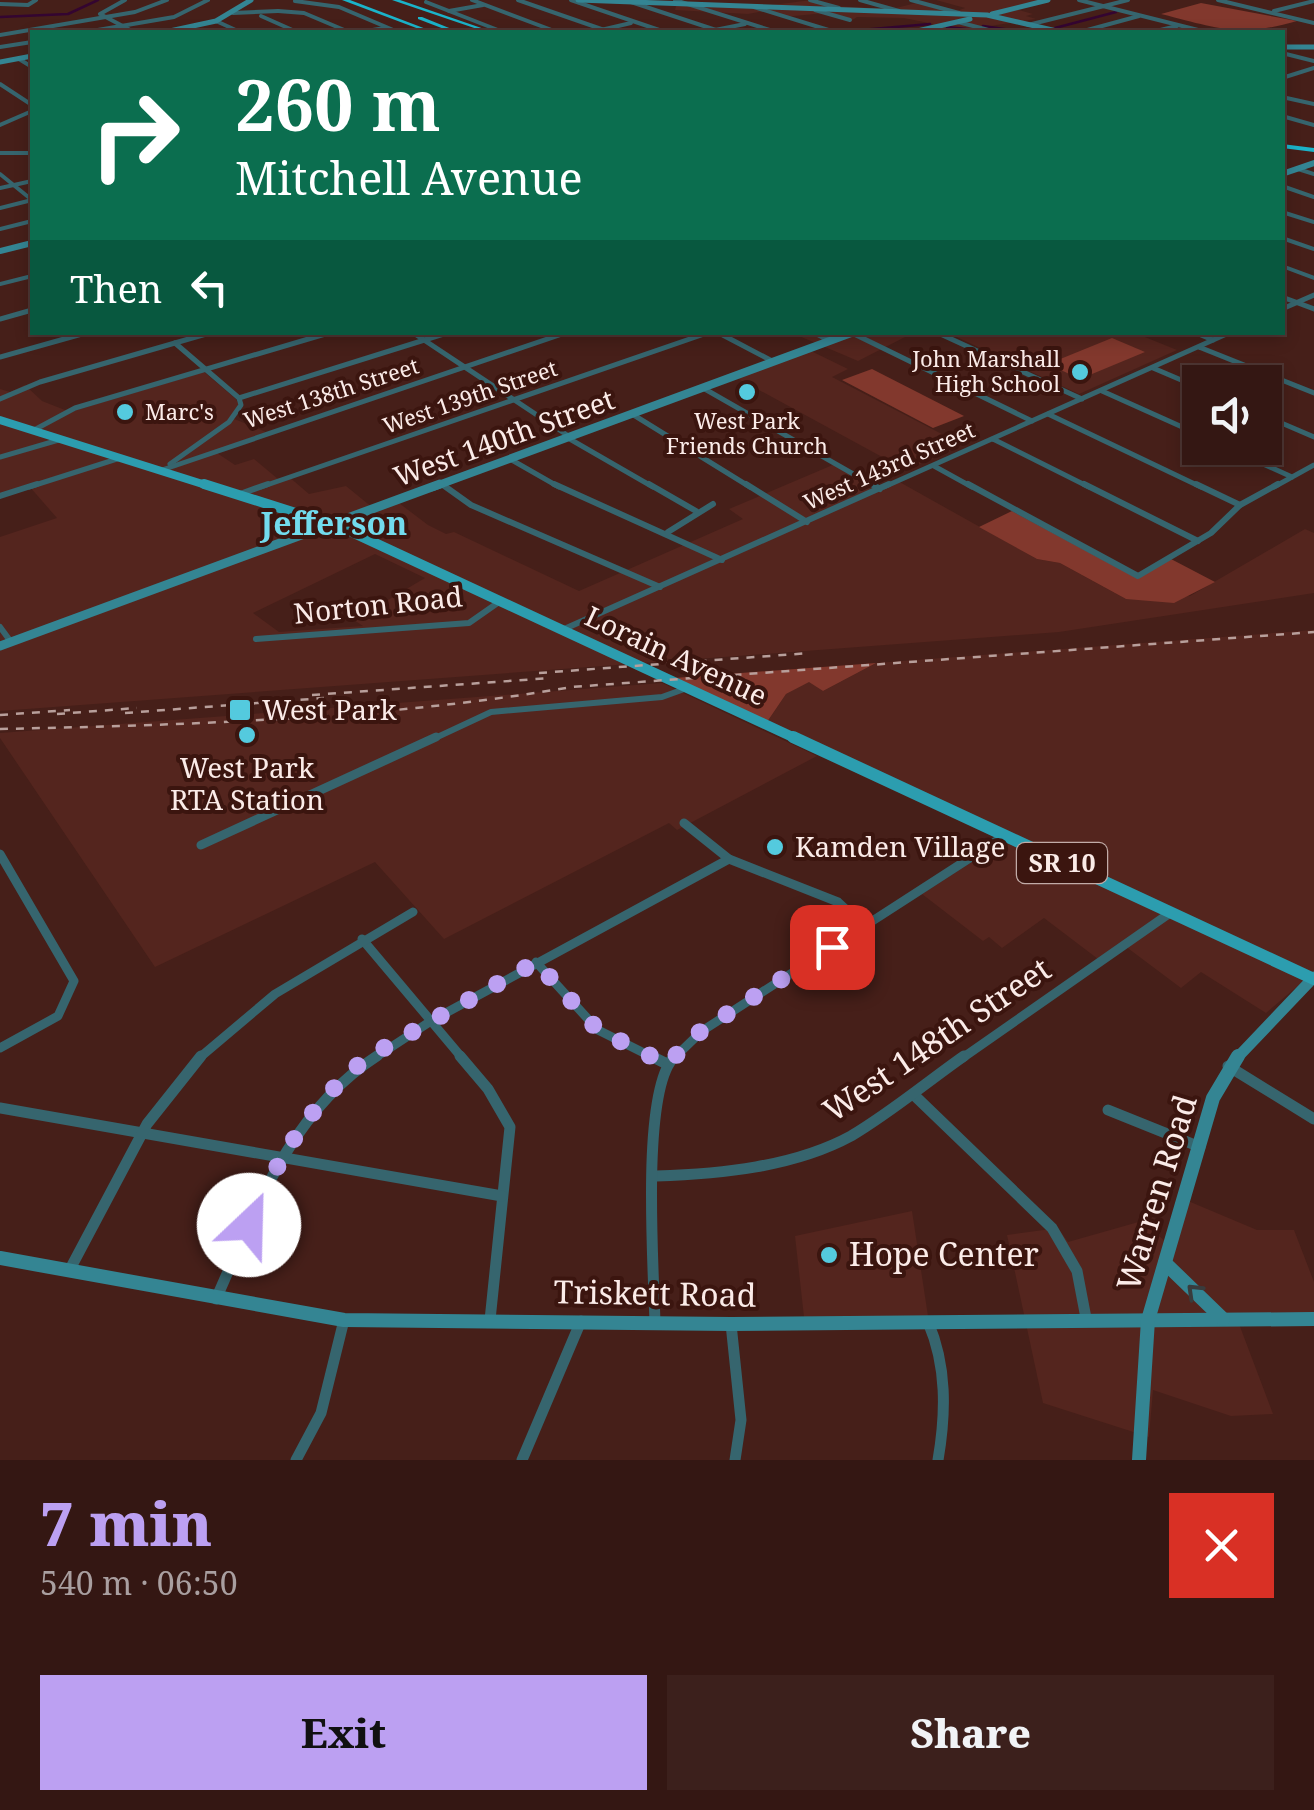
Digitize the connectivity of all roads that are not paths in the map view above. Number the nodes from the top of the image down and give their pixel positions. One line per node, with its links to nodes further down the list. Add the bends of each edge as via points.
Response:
1 (36, 0): 27 (street)
2 (125, 0): 48 (street, via 100,12)
3 (167, 0): 48 (street)
4 (208, 0): 56 (street, via 174,17)
5 (251, 0): 40 (main road)
6 (345, 0): 67 (highway)
7 (370, 0): 68 (highway); 69 (highway)
8 (391, 0): 70 (highway); 71 (highway)
9 (416, 0): 72 (highway)
10 (472, 0): 28 (street)
11 (518, 0): 75 (street)
12 (575, 0): 24 (main road); 51 (street)
13 (675, 0): 29 (street)
14 (757, 0): 34 (street)
15 (810, 0): 36 (street)
16 (860, 0): 39 (street)
17 (911, 0): 43 (street)
18 (1048, 0): 44 (main road)
19 (1079, 0): 32 (street)
20 (1128, 0): 32 (street)
21 (1218, 0): 30 (street)
22 (1249, 0): 30 (street)
23 (296, 1): 37 (street); 58 (street, via 339,7)
24 (626, 1): 29 (main road); 77 (street)
25 (1314, 1): 41 (street)
26 (426, 2): 38 (street)
27 (0, 4)
28 (484, 4): 38 (street); 74 (street)
29 (687, 4): 31 (main road); 54 (street)
30 (1233, 4): 33 (street); 41 (street)
31 (750, 6): 34 (main road); 45 (street)
32 (1104, 6): 46 (street); 55 (street)
33 (1220, 6)
34 (764, 7): 35 (main road)
35 (811, 8): 36 (main road); 49 (street)
36 (842, 10): 39 (main road)
37 (278, 11): 42 (street); 64 (street, via 304,13)
38 (448, 11): 73 (street)
39 (901, 12): 43 (main road)
40 (233, 13): 42 (street); 50 (main road)
41 (1272, 13): 47 (street); 53 (street)
42 (257, 14): 63 (street)
43 (961, 14): 44 (main road)
44 (986, 15): 52 (main road); 55 (main road)
45 (783, 16): 54 (street); 79 (street)
46 (1140, 16): 57 (street); 83 (street)
47 (1262, 16)
48 (104, 17): 56 (street); 86 (street)
49 (850, 20)
50 (216, 22): 61 (main road); 62 (street)
51 (635, 22): 75 (street); 76 (street)
52 (958, 22): 80 (main road); 81 (street)
53 (1312, 22)
54 (748, 24): 77 (street); 78 (street)
55 (1028, 25): 82 (main road)
56 (122, 26): 59 (street); 60 (street)
57 (1178, 26): 84 (street); 85 (street)
58 (387, 28): 65 (street); 66 (street)
59 (98, 30)
60 (130, 30)
61 (188, 30)
62 (235, 30)
63 (293, 30)
64 (344, 30)
65 (374, 30)
66 (392, 30)
67 (428, 30)
68 (429, 30)
69 (451, 30)
70 (465, 30)
71 (486, 30)
72 (487, 30)
73 (498, 30)
74 (552, 30)
75 (601, 30)
76 (659, 30)
77 (715, 30)
78 (769, 30)
79 (829, 30)
80 (925, 30)
81 (988, 30)
82 (1052, 30)
83 (1088, 30)
84 (1161, 30)
85 (1197, 30)
86 (0, 34)
87 (30, 42): 89 (street)
88 (1312, 46): 90 (main road)
89 (0, 48)
90 (1285, 51)
91 (1285, 53): 95 (street)
92 (30, 56): 93 (main road)
93 (20, 58): 94 (main road); 96 (street)
94 (0, 62)
95 (1314, 64): 97 (street)
96 (30, 66)
97 (1285, 77)
98 (0, 84): 103 (street)
99 (1314, 96): 101 (street)
100 (1285, 98): 101 (street)
101 (1300, 100): 102 (street)
102 (1314, 104)
103 (30, 106)
104 (30, 109): 107 (street)
105 (1285, 117): 106 (street)
106 (1314, 124)
107 (0, 125)
108 (1285, 144): 109 (highway)
109 (1314, 148)
110 (30, 152): 111 (street)
111 (0, 153)
112 (1314, 163): 113 (main road)
113 (1298, 169): 114 (main road); 116 (street)
114 (1285, 173)
115 (0, 174): 118 (street)
116 (1314, 174)
117 (30, 181): 118 (street)
118 (14, 185): 120 (street); 122 (street)
119 (1285, 187): 121 (street)
120 (0, 188)
121 (1314, 196)
122 (30, 198)
123 (30, 200): 124 (street)
124 (0, 208)
125 (1285, 213): 127 (street)
126 (30, 221): 128 (street)
127 (1314, 222)
128 (0, 228)
129 (1285, 239): 131 (street)
130 (30, 244): 132 (main road)
131 (1314, 248)
132 (0, 251)
133 (1285, 267): 135 (street)
134 (30, 276): 136 (street)
135 (1314, 278)
136 (0, 284)
137 (1314, 295): 139 (street)
138 (1285, 299): 139 (street)
139 (1297, 303): 140 (street); 141 (street)
140 (1285, 309)
141 (1314, 309)
142 (30, 310): 143 (street)
143 (0, 318)
144 (78, 335): 163 (street)
145 (202, 335): 161 (street)
146 (322, 335): 167 (street)
147 (416, 335): 158 (street)
148 (440, 335): 158 (street)
149 (559, 335): 165 (street, West 138th Street)
150 (705, 335): 175 (street, West 139th Street)
151 (720, 335): 164 (street)
152 (819, 335): 160 (street)
153 (847, 335): 160 (main road, West 140th Street)
154 (857, 335): 179 (street)
155 (943, 335): 173 (street)
156 (1201, 335): 159 (street)
157 (1224, 335): 159 (street, West 143rd Street)
158 (424, 340): 165 (street); 172 (street)
159 (1213, 340): 162 (street, West 143rd Street)
160 (830, 341): 164 (main road, West 140th Street)
161 (174, 343): 167 (street); 174 (street)
162 (1199, 347): 166 (street, West 143rd Street); 171 (street)
163 (0, 357)
164 (774, 362): 169 (main road, West 140th Street)
165 (464, 368): 175 (street); 193 (street, West 138th Street)
166 (1153, 368): 168 (street); 170 (street, West 143rd Street)
167 (205, 370): 172 (street); 182 (street, via 75,408)
168 (1182, 380)
169 (703, 388): 176 (main road, West 140th Street); 196 (street)
170 (1102, 391): 173 (street, West 143rd Street); 181 (street)
171 (1314, 393)
172 (239, 398): 193 (street, via 229,422)
173 (1082, 399): 177 (street, West 143rd Street)
174 (0, 400)
175 (514, 400): 183 (street); 197 (street, West 139th Street)
176 (632, 414): 183 (main road, West 140th Street); 202 (street)
177 (1048, 414): 179 (street, West 143rd Street); 200 (street)
178 (0, 420): 182 (main road, Lorain Avenue / SR 10)
179 (1032, 421): 186 (street, West 143rd Street)
180 (1282, 424): 184 (street)
181 (1182, 427)
182 (34, 430): 185 (main road, Lorain Avenue / SR 10)
183 (569, 438): 189 (main road, West 140th Street); 201 (street)
184 (1314, 438)
185 (62, 439): 187 (street); 188 (main road, Lorain Avenue / SR 10)
186 (993, 439): 192 (street, West 143rd Street); 205 (street)
187 (0, 458)
188 (122, 458): 193 (main road, Lorain Avenue / SR 10); 198 (street)
189 (510, 460): 195 (main road, West 140th Street); 204 (street)
190 (1266, 465): 194 (street)
191 (1314, 465): 194 (street)
192 (934, 466): 196 (street, West 143rd Street); 205 (street, via 1138,576)
193 (162, 470): 197 (main road, Lorain Avenue / SR 10)
194 (1293, 477): 200 (street)
195 (443, 484): 203 (main road, West 140th Street); 207 (street, via 471,505)
196 (880, 489): 202 (street, West 143rd Street)
197 (240, 494): 203 (main road, Lorain Avenue / SR 10)
198 (0, 496)
199 (713, 504): 201 (street)
200 (1240, 505): 205 (street)
201 (696, 510): 204 (street)
202 (807, 522): 206 (street, West 143rd Street)
203 (334, 524): 208 (main road, Lorain Avenue / SR 10); 212 (main road, West 140th Street)
204 (668, 532): 206 (street)
205 (1198, 541)
206 (722, 560): 207 (street, West 143rd Street)
207 (661, 587): 210 (street, West 143rd Street)
208 (499, 602): 210 (main road, Lorain Avenue / SR 10); 211 (street, Norton Road, via 469,623)
209 (0, 627): 212 (street)
210 (562, 630): 213 (main road, Lorain Avenue / SR 10)
211 (256, 639)
212 (5, 644)
213 (687, 688): 215 (main road, Lorain Avenue / SR 10); 216 (street, via 491,712)
214 (684, 823): 218 (street)
215 (1004, 836): 220 (main road, Lorain Avenue / SR 10); 221 (street)
216 (201, 846)
217 (0, 854): 226 (street, via 74,980 72,1001 42,1027)
218 (729, 859): 221 (street, via 838,902); 223 (street)
219 (413, 912): 222 (street)
220 (1170, 913): 224 (main road, Lorain Avenue / SR 10); 229 (street, West 148th Street)
221 (864, 926): 227 (street, via 702,1030)
222 (362, 940): 225 (street); 233 (street, via 306,969 202,1056)
223 (536, 962): 225 (street); 227 (street, via 598,1030)
224 (1314, 978): 228 (main road, Warren Road)
225 (431, 1022): 235 (street, via 346,1076); 237 (street, via 488,1089 510,1127)
226 (0, 1048)
227 (667, 1064): 236 (street, via 654,1122)
228 (1228, 1066): 232 (street); 234 (main road, Warren Road)
229 (914, 1095): 236 (street, West 148th Street, via 811,1154 712,1174); 242 (street, via 1052,1228 1077,1272)
230 (0, 1108): 233 (street)
231 (1108, 1110): 234 (street)
232 (1314, 1119)
233 (141, 1134): 235 (street); 240 (street)
234 (1200, 1147): 239 (main road, Warren Road)
235 (279, 1158): 237 (street); 241 (street)
236 (656, 1176): 250 (street)
237 (502, 1196): 247 (street)
238 (0, 1258): 240 (main road, Triskett Road)
239 (1165, 1263): 245 (main road, one-way to 239); 249 (main road, Warren Road)
240 (69, 1271): 241 (main road, Triskett Road)
241 (216, 1298): 246 (main road, Triskett Road)
242 (1086, 1318): 244 (main road, Triskett Road); 249 (main road, Triskett Road)
243 (1314, 1318): 245 (main road, Triskett Road)
244 (926, 1319): 251 (main road, Triskett Road); 255 (street, via 942,1390)
245 (1223, 1319): 249 (main road, Triskett Road)
246 (344, 1320): 247 (main road, Triskett Road); 252 (street, via 322,1413)
247 (490, 1320): 248 (main road, Triskett Road)
248 (582, 1320): 250 (main road, Triskett Road); 253 (street)
249 (1148, 1320): 256 (main road, Warren Road)
250 (655, 1324): 251 (main road, Triskett Road)
251 (731, 1324): 254 (street, via 741,1420)
252 (296, 1460)
253 (522, 1460)
254 (735, 1460)
255 (938, 1460)
256 (1138, 1460)

